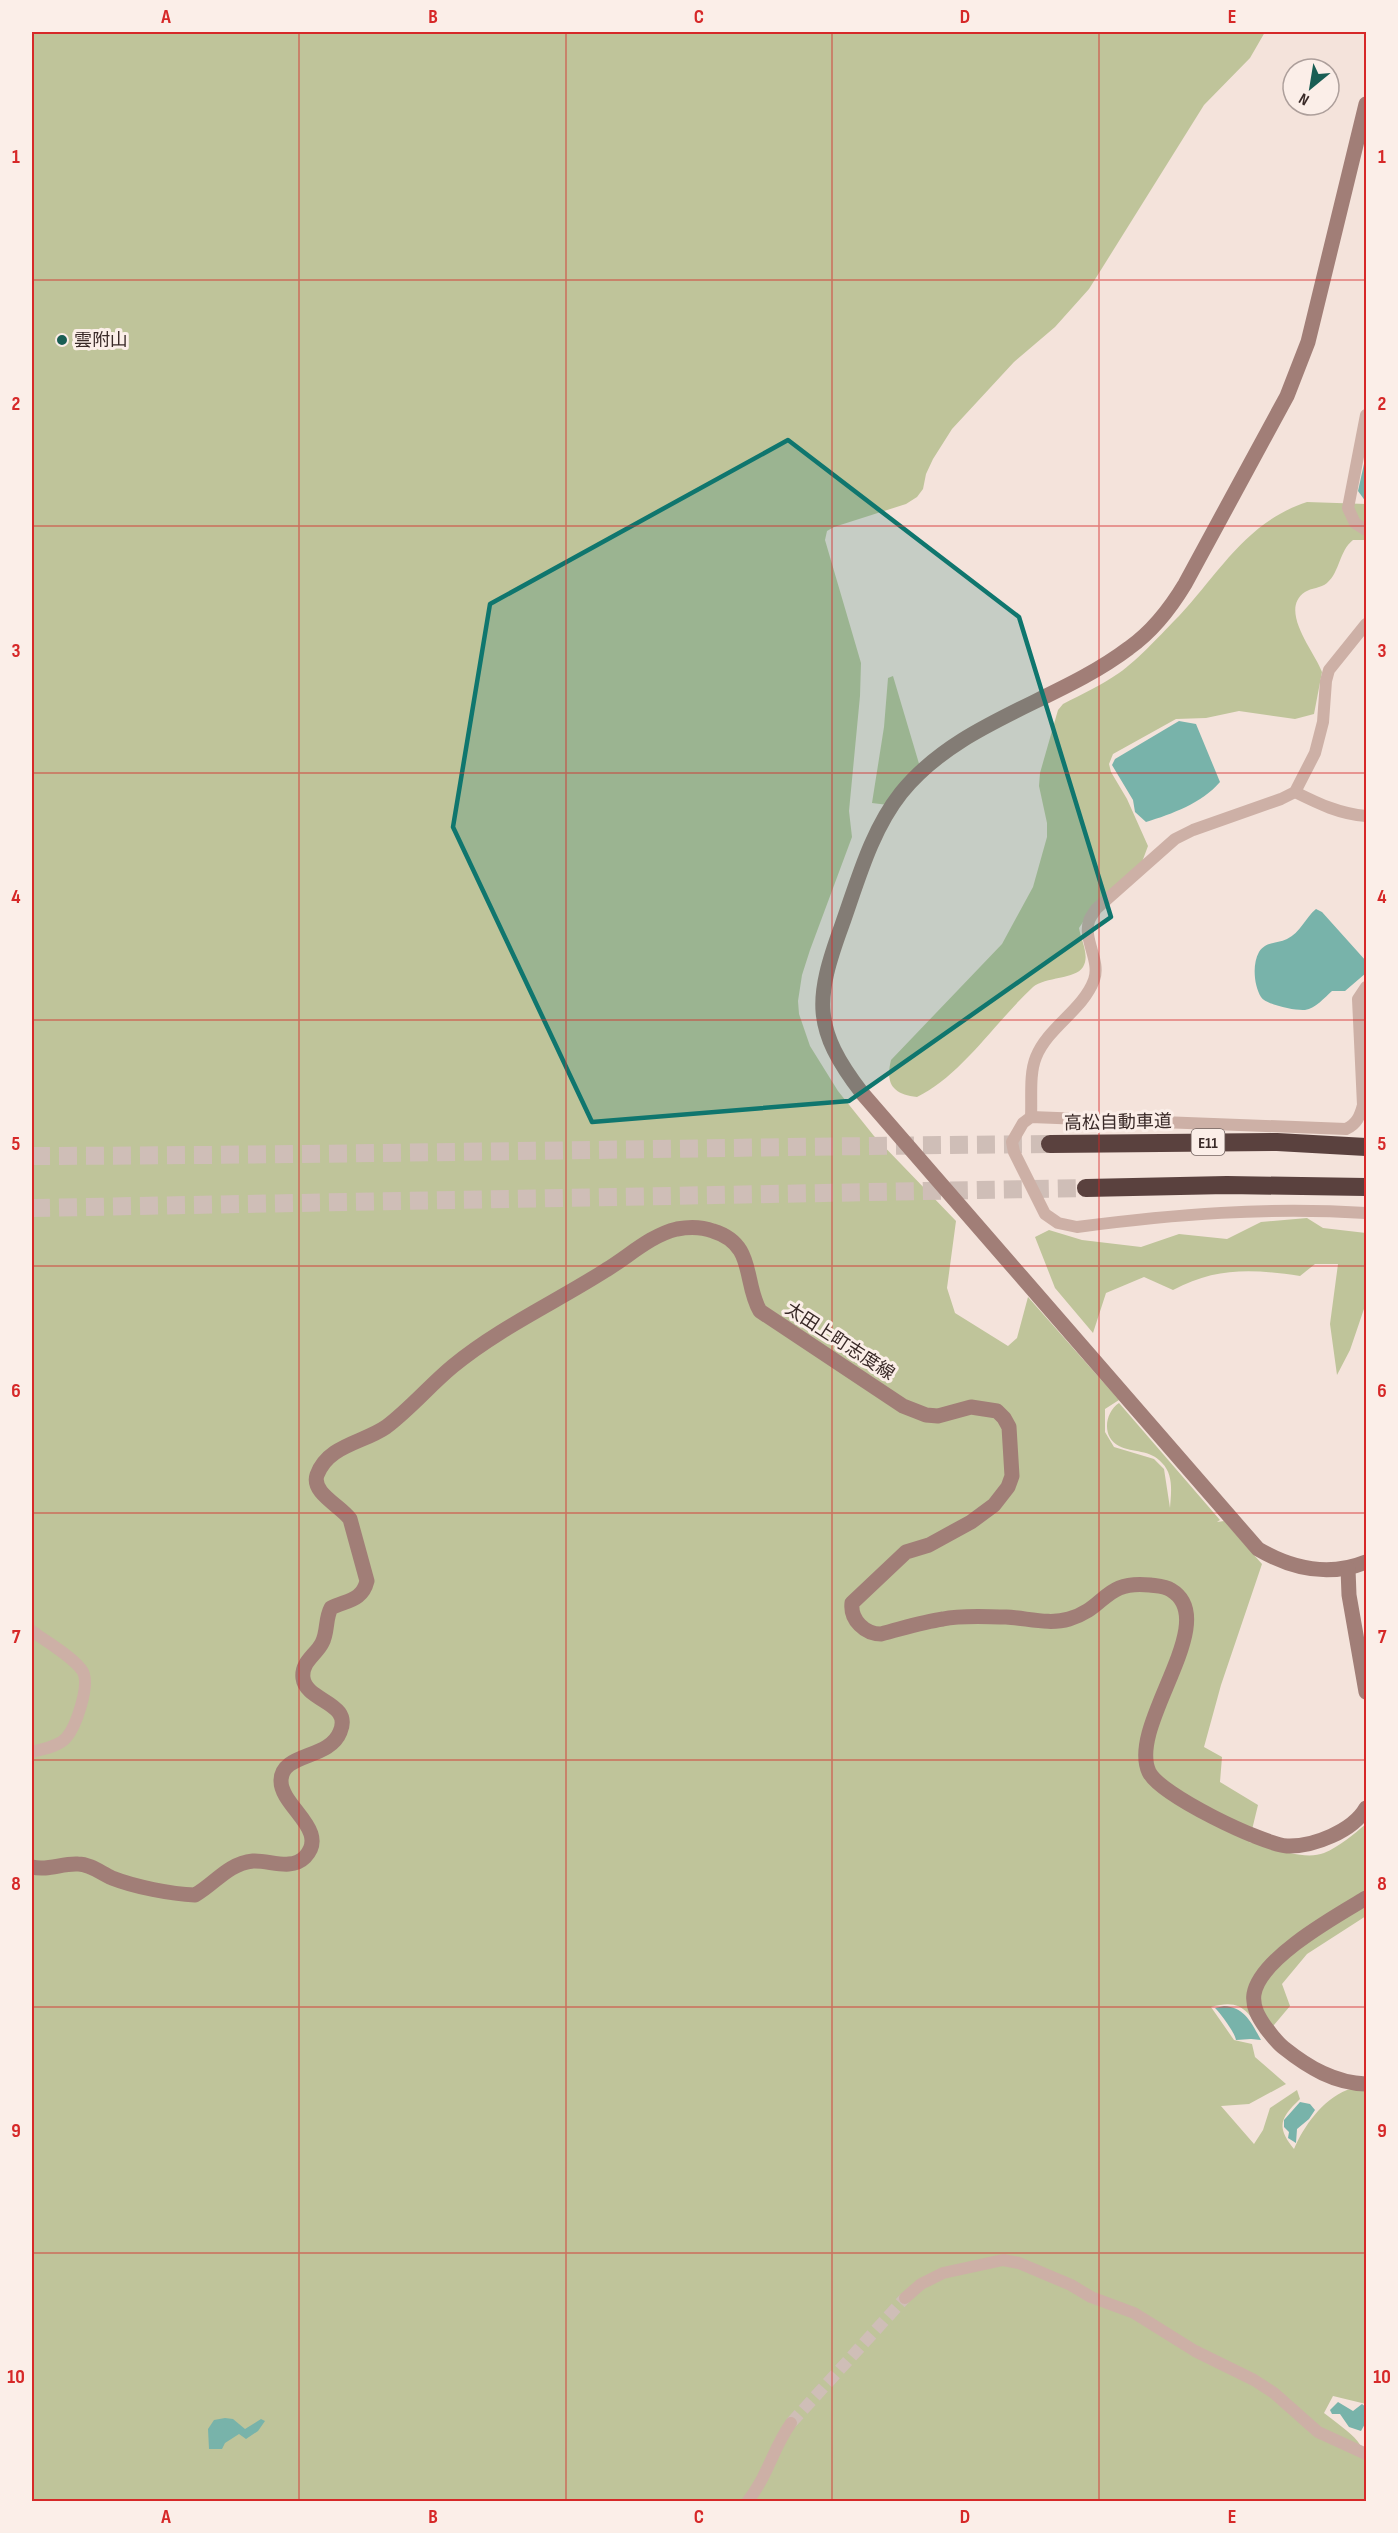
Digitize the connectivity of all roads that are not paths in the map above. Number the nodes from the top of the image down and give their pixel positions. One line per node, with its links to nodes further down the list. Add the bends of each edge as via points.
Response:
1 (1366, 104): 15 (main road, via 1298,370 1185,584 1169,610 1130,648 1104,666 956,745 905,788 873,840 836,942 821,1001 829,1040 862,1093 1258,1549 1276,1560 1306,1568)
2 (1366, 414): 3 (street, via 1348,508 1349,515)
3 (1366, 530)
4 (1366, 624): 5 (street, via 1329,670 1320,737)
5 (1295, 792): 6 (street, via 1324,807); 8 (street, via 1175,839 1096,909 1088,932 1096,971 1094,981 1036,1057)
6 (1366, 816)
7 (1366, 987): 8 (street, via 1358,999 1363,1105 1359,1119 1346,1129)
8 (1031, 1117): 13 (street, via 1012,1142 1014,1152 1045,1214 1058,1223 1077,1227 1222,1211 1305,1209)
9 (1050, 1144): 10 (highway, 高松自動車道 / E11, via 1277,1142)
10 (1366, 1147)
11 (1366, 1187): 12 (highway)
12 (1086, 1188)
13 (1366, 1213)
14 (1366, 1562): 15 (main road)
15 (1348, 1569): 17 (main road)
16 (32, 1631): 18 (street, via 78,1665 86,1683 78,1719 66,1738)
17 (1366, 1692)
18 (32, 1752)
19 (1366, 1812): 20 (main road, 太田上町志度線, via 1339,1832 1310,1843 1287,1846 1257,1837 1197,1809 1158,1785 1145,1760 1149,1728 1178,1659 1187,1618 1179,1595 1170,1589 1132,1583 1120,1586 1088,1611 1056,1622 1006,1617 944,1618 870,1634 857,1622 852,1603 906,1552 929,1545 971,1522 1002,1497 1011,1476 1009,1427 997,1411 983,1407 938,1416 903,1406 760,1311 743,1254 725,1236 694,1228 676,1229 653,1238 478,1348 452,1366 385,1427 342,1448 323,1463 317,1487 350,1519 367,1581 358,1598 331,1608 322,1643 303,1674 310,1690 338,1710 343,1720 342,1730 330,1747 297,1759 284,1771 281,1781 310,1833 309,1852 303,1860 293,1865 240,1863 195,1895 125,1882 76,1863)
20 (32, 1867)
21 (1366, 1898): 22 (main road, via 1277,1959 1259,1981 1254,2006 1278,2044 1296,2058 1339,2080)
22 (1366, 2084)
23 (905, 2298): 25 (street, via 942,2273 1003,2260 1027,2266 1134,2313 1195,2351 1254,2380 1318,2432)
24 (791, 2422): 26 (street)
25 (1366, 2454)
26 (747, 2502)

